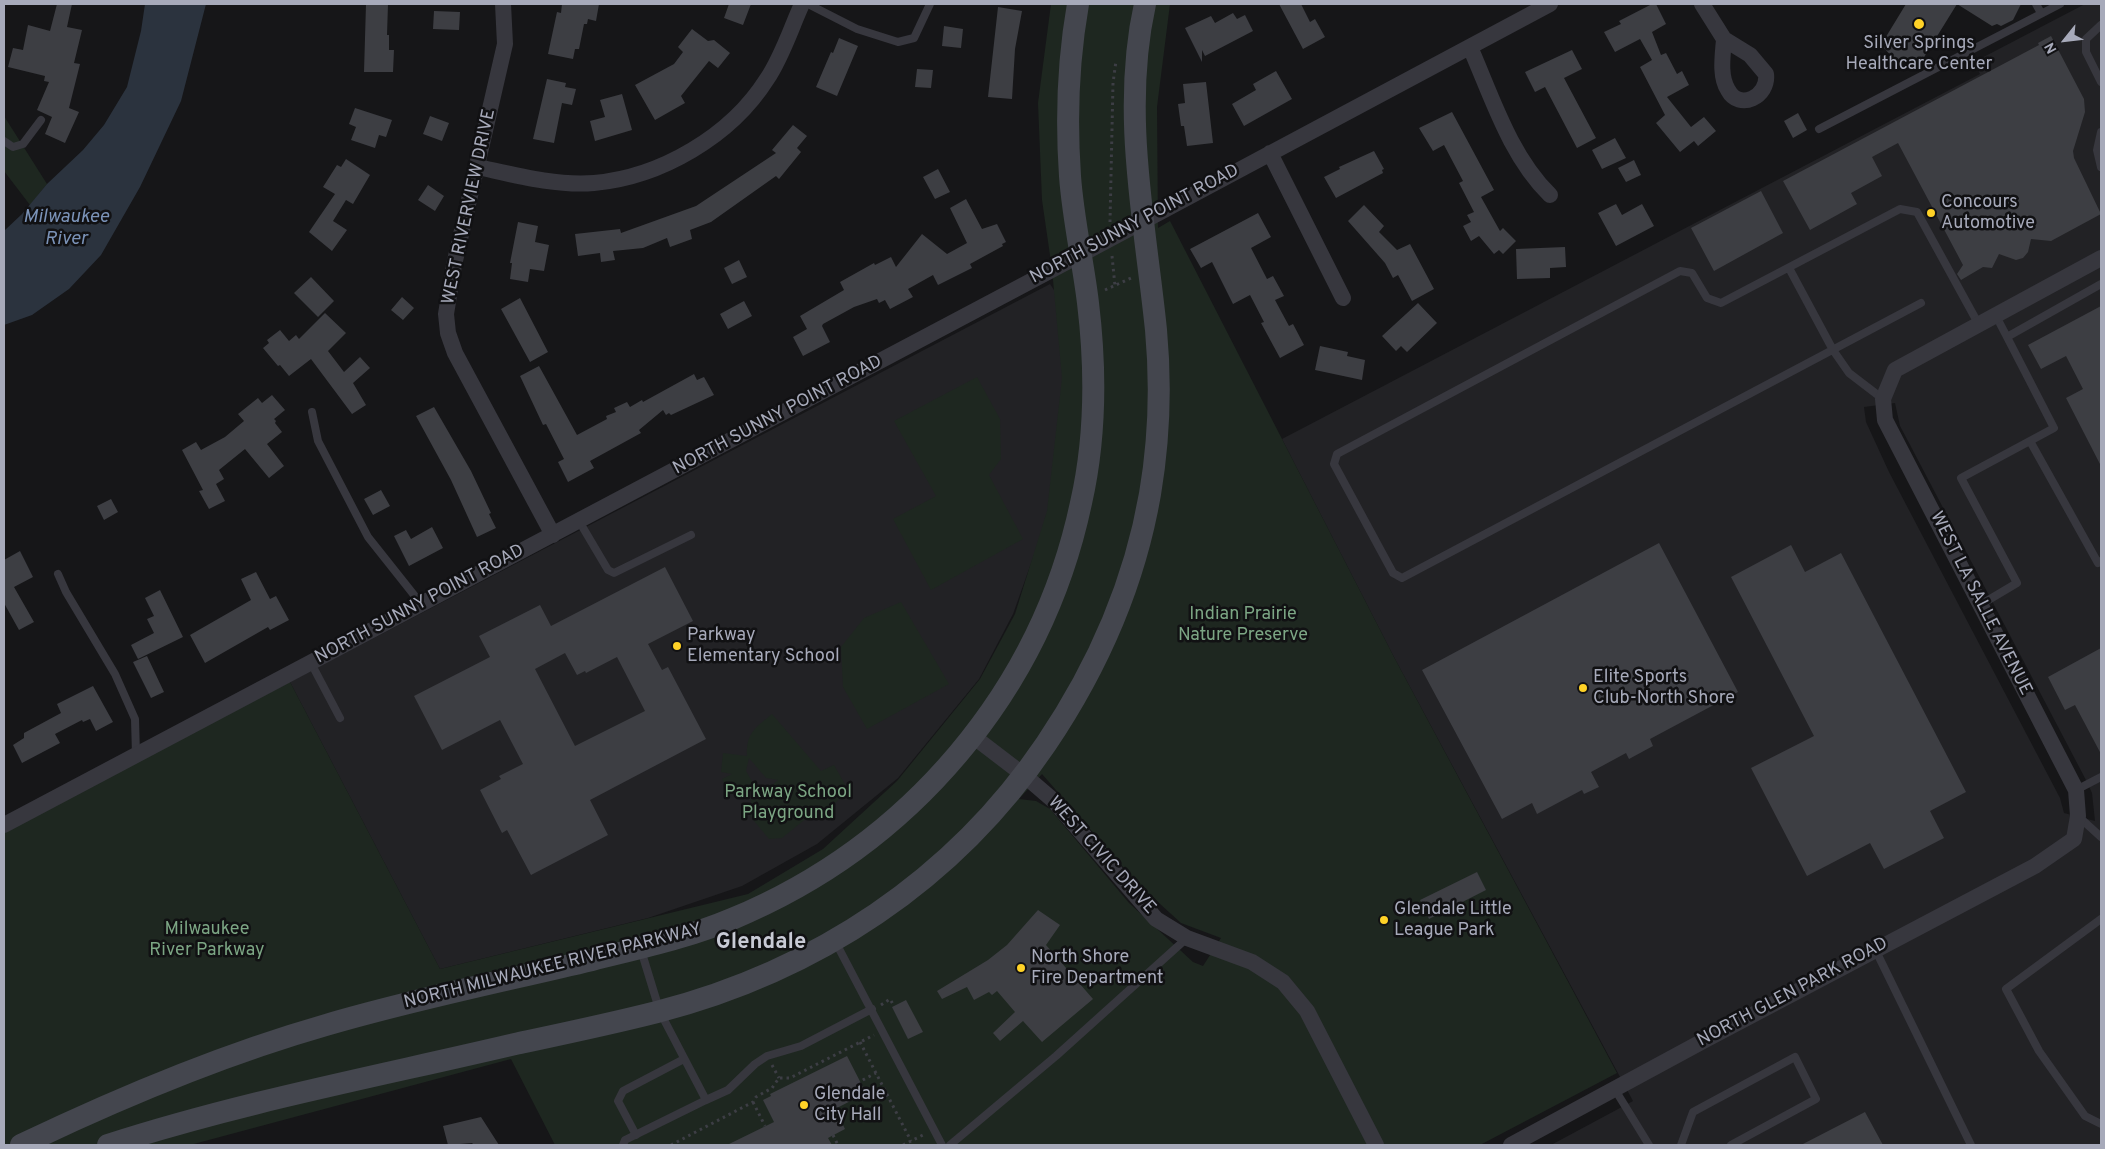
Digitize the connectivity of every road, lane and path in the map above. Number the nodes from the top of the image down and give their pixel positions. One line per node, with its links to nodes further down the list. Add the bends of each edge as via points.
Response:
1 (503, 4): 22 (street, WEST RIVERVIEW DRIVE, via 505,44)
2 (802, 4): 22 (street, via 768,79 739,116 700,146 648,173 594,183 538,180)
3 (808, 4): 4 (lane, via 857,29 898,42 914,38)
4 (930, 4)
5 (1078, 4): 27 (street, NORTH MILWAUKEE RIVER PARKWAY, via 1071,44 1067,112 1070,180)
6 (1145, 4): 25 (street, via 1135,92)
7 (1550, 4): 14 (street, NORTH SUNNY POINT ROAD)
8 (1702, 4): 13 (street)
9 (2036, 4): 11 (lane)
10 (2060, 4): 11 (lane)
11 (2041, 14): 18 (lane)
12 (2101, 26): 16 (lane, via 2086,40 2086,52)
13 (1724, 39)
14 (1470, 47): 21 (street, NORTH SUNNY POINT ROAD); 24 (street, via 1521,160)
15 (1117, 55): 26 (path, via 1113,83)
16 (2101, 82)
17 (41, 120): 20 (lane, via 23,144 13,147)
18 (1819, 129)
19 (2101, 132): 23 (lane, via 2097,150)
20 (4, 141)
21 (1270, 153): 25 (street, NORTH SUNNY POINT ROAD); 34 (street)
22 (478, 167): 44 (street, WEST RIVERVIEW DRIVE, via 454,265 446,314 448,333 455,353)
23 (2101, 167)
24 (1550, 195)
25 (1142, 222): 26 (street, NORTH SUNNY POINT ROAD); 54 (street, via 1159,384 1147,510 1128,582 1104,642 1076,700)
26 (1110, 238): 27 (street, NORTH SUNNY POINT ROAD); 32 (path)
27 (1080, 256): 43 (street, NORTH SUNNY POINT ROAD); 52 (street, NORTH MILWAUKEE RIVER PARKWAY, via 1093,352 1090,453 1082,502 1067,558 1044,618 1023,660)
28 (2101, 258): 36 (street)
29 (1789, 268): 37 (lane, via 1900,209 1917,212); 39 (lane); 39 (lane, via 1721,303 1707,298 1692,273 1680,271 1338,454 1334,464 1393,573 1402,578)
30 (1136, 275): 32 (path)
31 (2101, 284): 38 (lane)
32 (1115, 286): 33 (path)
33 (1101, 292)
34 (1343, 298)
35 (1921, 303): 39 (lane)
36 (1996, 316): 37 (street); 38 (lane)
37 (1979, 325): 40 (street, via 1895,370)
38 (2007, 337): 42 (lane, via 2054,428)
39 (1833, 350): 40 (lane, via 1848,373)
40 (1883, 399): 49 (street, WEST LA SALLE AVENUE, via 1885,420)
41 (312, 412): 48 (lane, via 318,440 368,538)
42 (2030, 441): 46 (lane, via 2098,563); 49 (lane, via 1961,478 2017,583)
43 (579, 521): 44 (street, NORTH SUNNY POINT ROAD); 45 (lane, via 608,570 614,573)
44 (553, 535): 48 (street, NORTH SUNNY POINT ROAD)
45 (691, 535)
46 (2101, 561)
47 (58, 574): 53 (lane, via 115,674 135,719)
48 (422, 604): 50 (street, NORTH SUNNY POINT ROAD)
49 (1980, 605): 56 (street, WEST LA SALLE AVENUE)
50 (311, 663): 51 (lane); 53 (street, NORTH SUNNY POINT ROAD)
51 (340, 718)
52 (974, 737): 54 (street, WEST CIVIC DRIVE); 64 (street, NORTH MILWAUKEE RIVER PARKWAY, via 895,818 823,873 730,920)
53 (136, 755): 58 (street, NORTH SUNNY POINT ROAD)
54 (1025, 776): 62 (street, WEST CIVIC DRIVE, via 1054,801 1156,918); 63 (street, via 936,870)
55 (2101, 776): 56 (lane)
56 (2076, 790): 57 (street, WEST LA SALLE AVENUE)
57 (2078, 816): 59 (lane); 60 (street, WEST LA SALLE AVENUE)
58 (4, 825)
59 (2101, 837)
60 (2074, 839): 65 (street, NORTH GLEN PARK ROAD, via 2035,866)
61 (2101, 919): 78 (lane, via 2006,989 2039,1051 2085,1116)
62 (1187, 938): 91 (lane, via 1056,1056); 92 (street, WEST CIVIC DRIVE, via 1252,962 1283,982 1307,1012)
63 (835, 941): 67 (lane); 69 (street, via 734,987)
64 (641, 948): 69 (lane); 84 (street, NORTH MILWAUKEE RIVER PARKWAY, via 326,1025 156,1084)
65 (1875, 949): 75 (street, NORTH GLEN PARK ROAD); 97 (lane)
66 (894, 1006): 68 (path, via 890,999 880,1004)
67 (872, 1009): 76 (lane, via 801,1046 768,1056 728,1090); 80 (lane)
68 (884, 1011)
69 (660, 1012): 72 (lane); 85 (street, via 298,1094)
70 (872, 1036): 71 (path)
71 (860, 1042): 73 (path); 77 (path, via 790,1078 779,1078 772,1088 756,1096)
72 (684, 1059): 76 (lane); 81 (lane, via 623,1091 618,1101)
73 (876, 1073): 74 (path); 83 (path)
74 (857, 1082)
75 (1614, 1088): 93 (street, NORTH GLEN PARK ROAD); 94 (lane)
76 (706, 1100): 81 (lane)
77 (753, 1102): 79 (path); 87 (path)
78 (2101, 1124)
79 (765, 1126)
80 (934, 1130): 83 (path); 90 (lane)
81 (636, 1134): 86 (lane, via 625,1140)
82 (833, 1135): 88 (path)
83 (912, 1141): 89 (path)
84 (21, 1145)
85 (108, 1145)
86 (623, 1145)
87 (670, 1145)
88 (838, 1145)
89 (903, 1145)
90 (942, 1145)
91 (950, 1145)
92 (1376, 1145)
93 (1511, 1145)
94 (1649, 1145)
95 (1681, 1145): 96 (lane, via 1693,1112 1795,1057 1816,1099)
96 (1731, 1145)
97 (1971, 1145)

